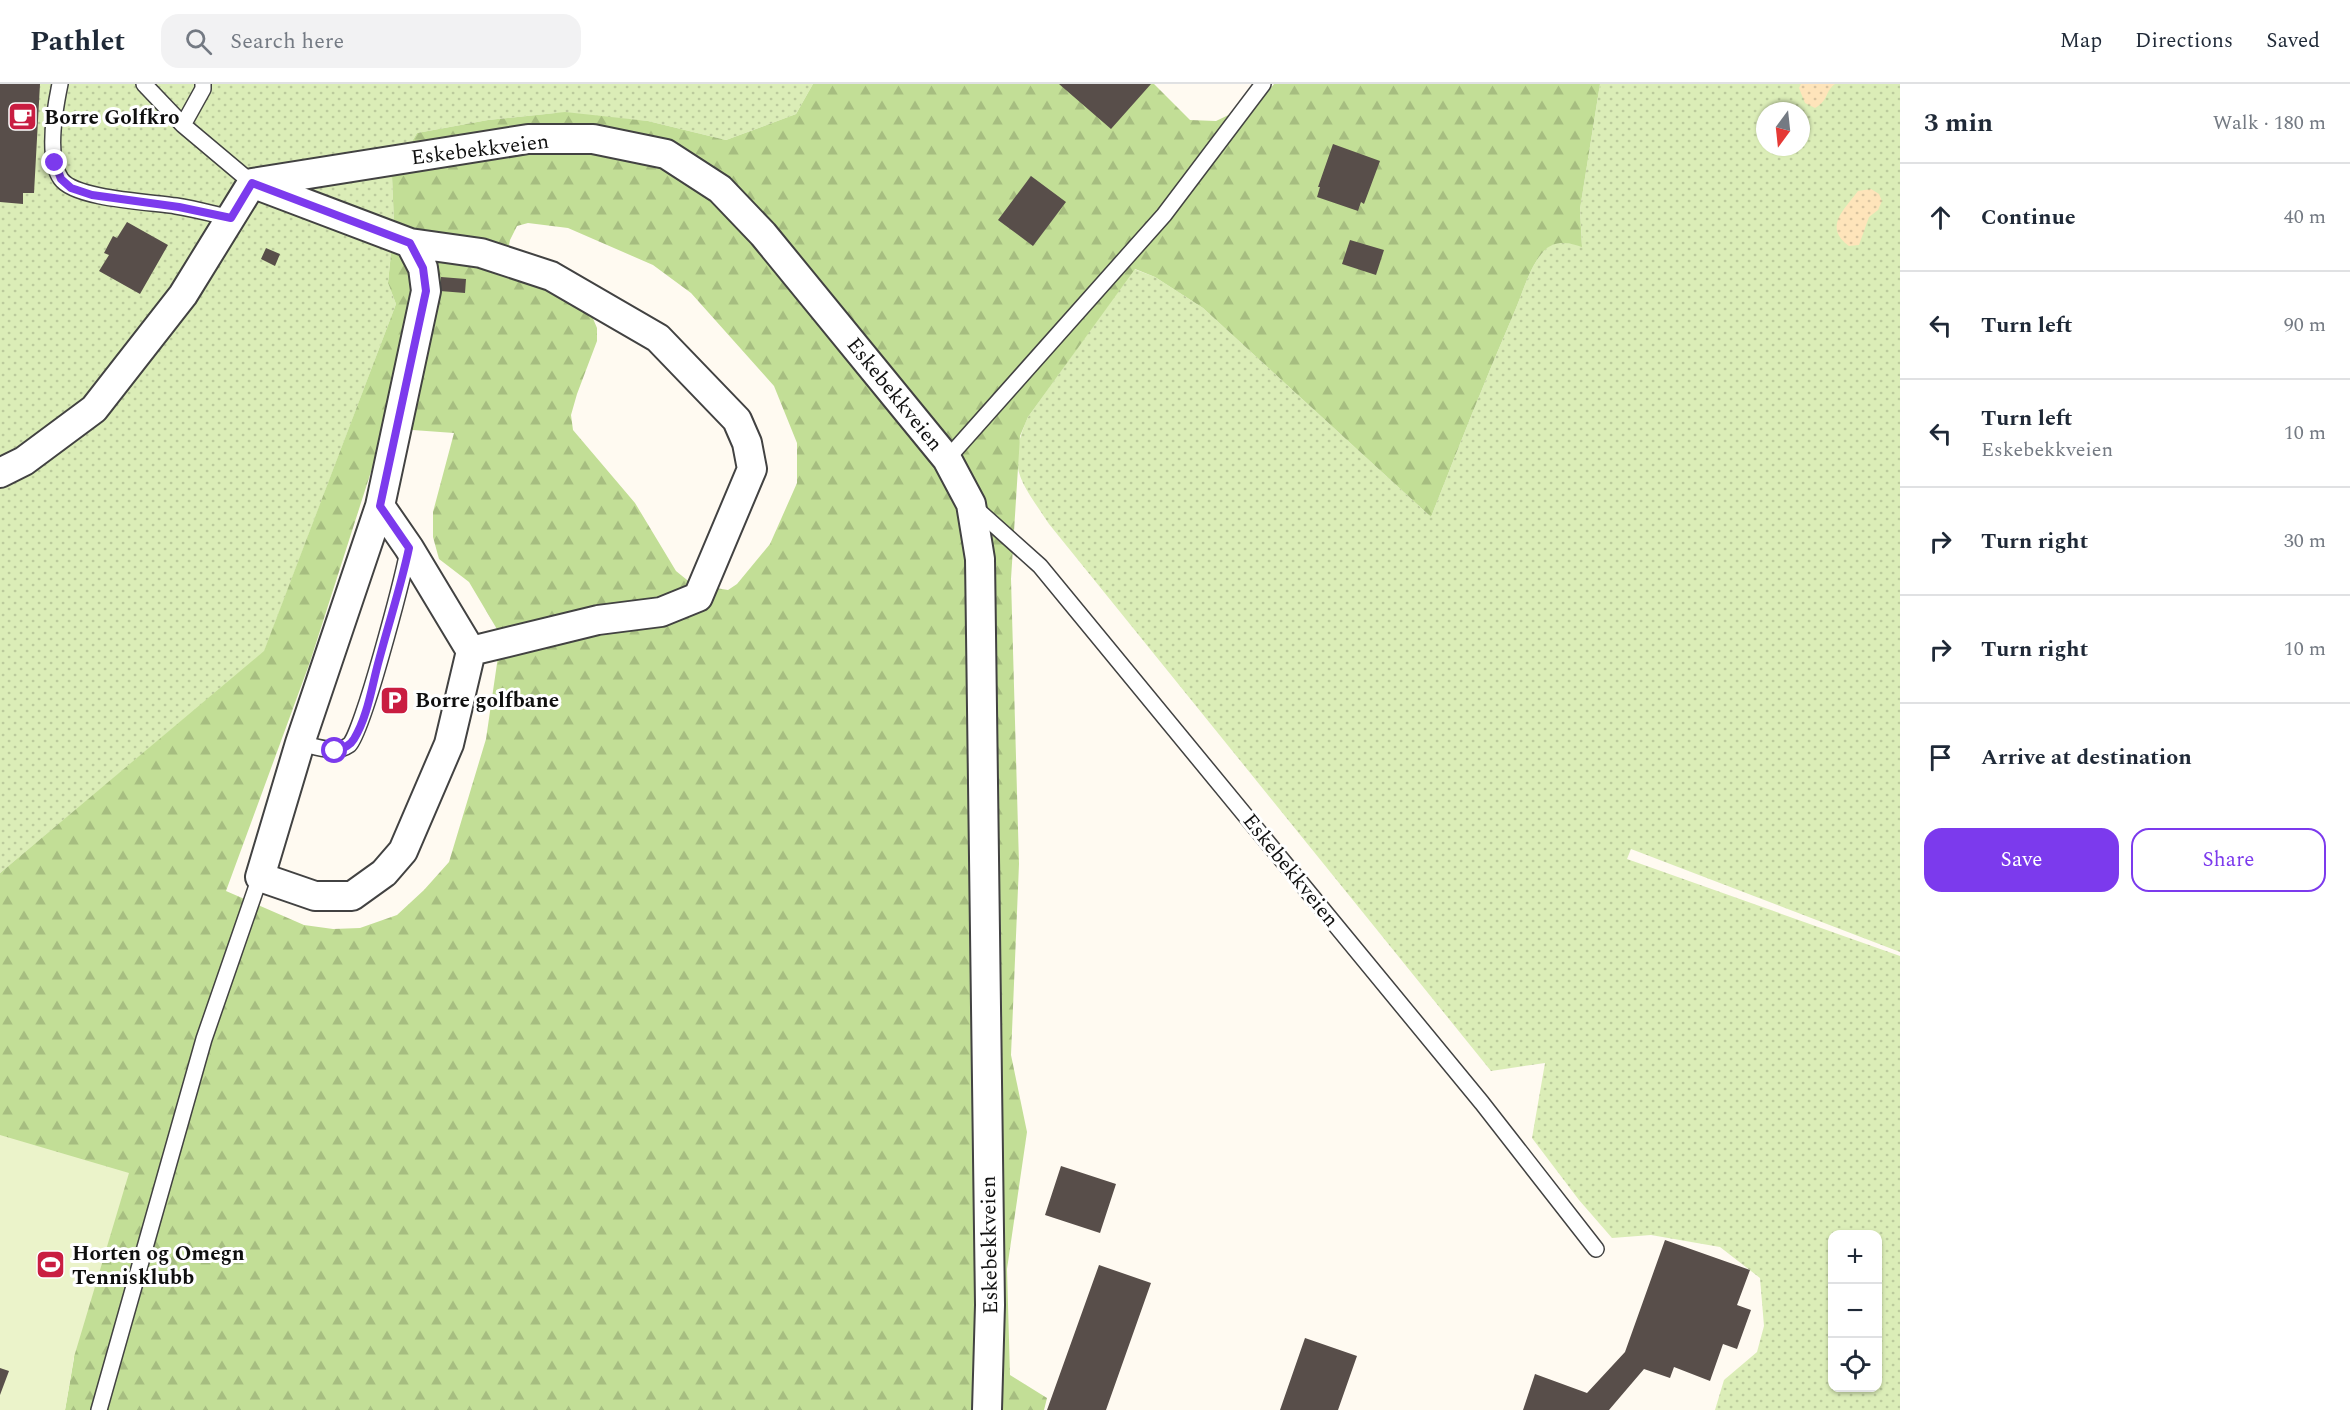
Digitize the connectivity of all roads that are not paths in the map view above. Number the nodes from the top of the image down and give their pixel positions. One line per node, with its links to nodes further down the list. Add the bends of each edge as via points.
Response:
1 (60, 84): 7 (lane, via 53,138 55,163 61,179 71,188 92,195)
2 (144, 84): 5 (lane)
3 (203, 84): 5 (lane)
4 (1263, 84): 9 (lane, via 1164,215)
5 (183, 124): 6 (lane)
6 (252, 183): 7 (street); 8 (street); 9 (street, Eskebekkveien, via 528,139 593,139 666,154 720,189 763,234)
7 (231, 218): 10 (street, via 183,295 94,409 24,461)
8 (410, 243): 12 (street, via 423,268 426,291); 14 (street, via 481,253 551,276 658,338 737,420 752,469 698,597 661,612 598,620)
9 (947, 459): 11 (street, Eskebekkveien)
10 (0, 472)
11 (971, 504): 17 (lane, Eskebekkveien, via 1040,566 1482,1103); 19 (street, Eskebekkveien, via 980,559 990,1305)
12 (380, 506): 13 (street); 15 (street)
13 (409, 548): 14 (street); 15 (lane, via 402,585 354,741 335,751)
14 (471, 651): 16 (street, via 449,744 403,850 384,873 352,896 315,896)
15 (300, 743): 16 (street)
16 (260, 877): 18 (lane, via 204,1039)
17 (1596, 1249)
18 (99, 1410)
19 (987, 1410)

